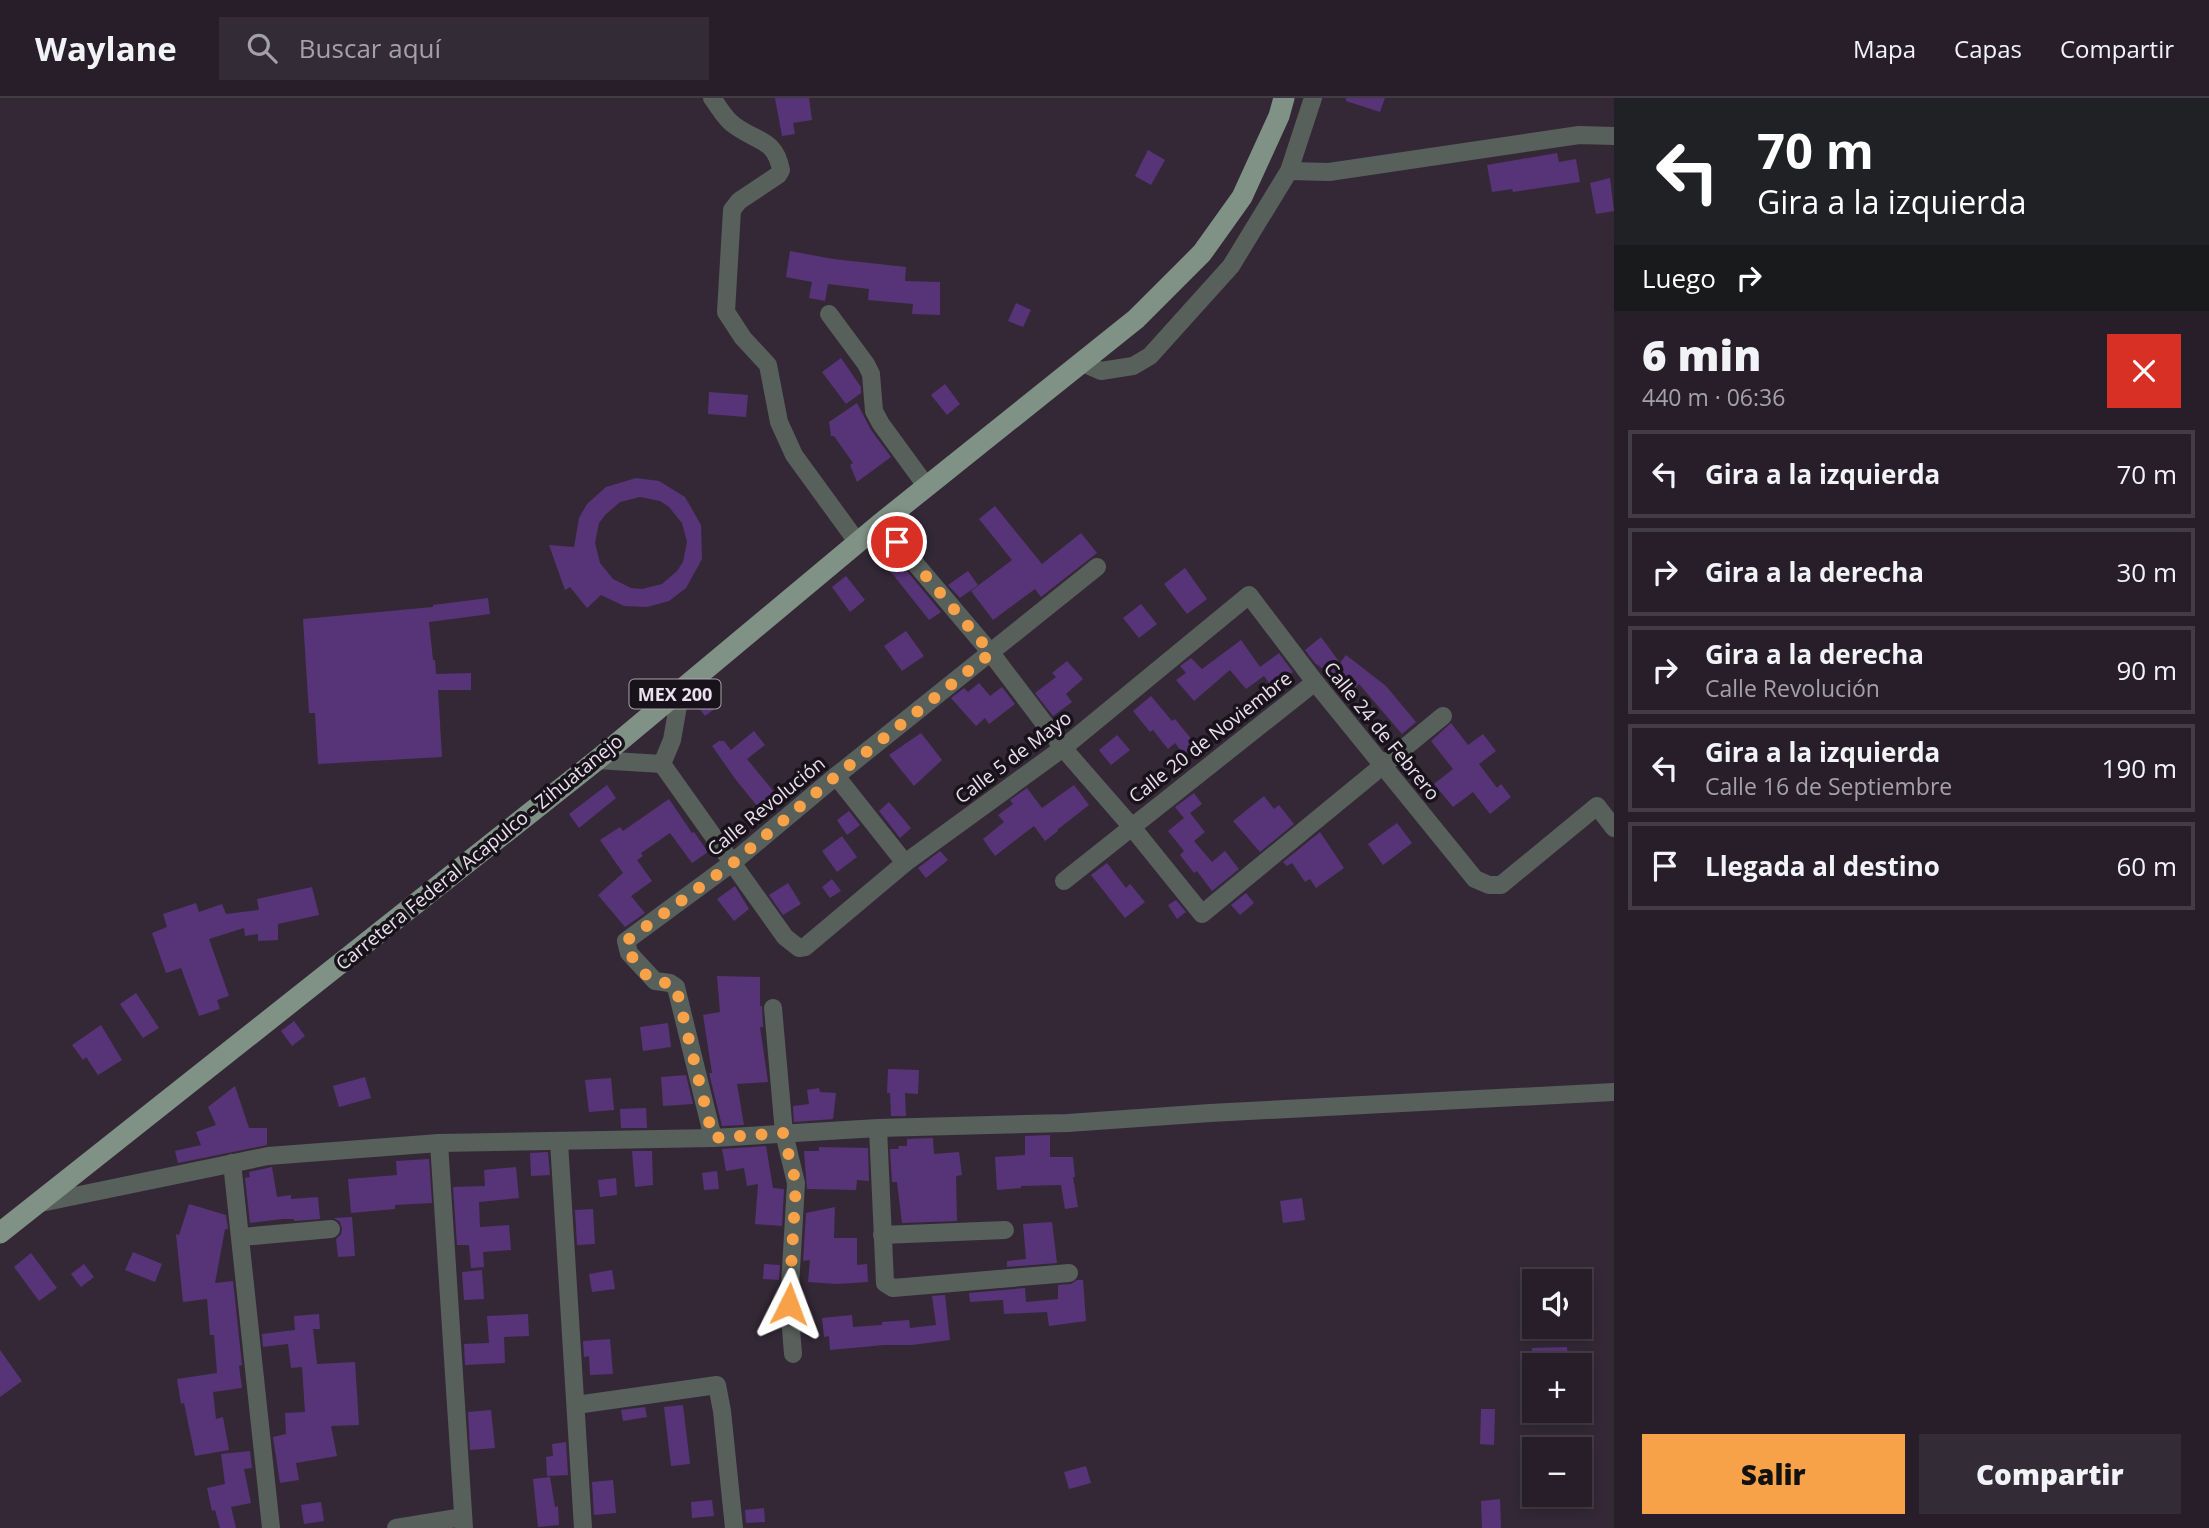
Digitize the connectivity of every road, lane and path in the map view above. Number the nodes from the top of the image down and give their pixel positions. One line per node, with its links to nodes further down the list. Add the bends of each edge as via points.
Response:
1 (712, 98): 10 (street, via 732,124 773,148 782,170 732,210 726,312 768,365 779,422 794,455)
2 (1284, 98): 7 (main road, Carretera Federal Acapulco - Zihuatanejo / MEX 200, via 1242,197 1202,253 1136,319)
3 (1313, 98): 5 (street)
4 (1614, 136): 5 (street, via 1579,135 1329,172)
5 (1289, 171): 7 (street, via 1231,266 1150,356 1133,366 1101,371)
6 (829, 314): 8 (street, via 871,374 874,411)
7 (1083, 363): 8 (main road, Carretera Federal Acapulco - Zihuatanejo / MEX 200)
8 (927, 487): 9 (main road, Carretera Federal Acapulco - Zihuatanejo / MEX 200)
9 (881, 523): 10 (main road, Carretera Federal Acapulco - Zihuatanejo / MEX 200); 13 (street)
10 (858, 543): 15 (main road, Carretera Federal Acapulco - Zihuatanejo / MEX 200)
11 (1097, 566): 13 (street, Calle Revolución)
12 (1249, 595): 14 (street, Calle 24 de Febrero); 17 (street, Calle 5 de Mayo)
13 (991, 653): 17 (street); 21 (street, Calle Revolución)
14 (1315, 682): 20 (street, Calle 24 de Febrero); 22 (street, Calle 20 de Noviembre)
15 (681, 690): 18 (main road, Carretera Federal Acapulco - Zihuatanejo / MEX 200); 19 (street, via 672,740)
16 (1443, 716): 20 (street)
17 (1063, 748): 22 (street); 25 (street, Calle 5 de Mayo)
18 (597, 760): 19 (street); 35 (main road, Carretera Federal Acapulco - Zihuatanejo / MEX 200)
19 (662, 764): 24 (street)
20 (1382, 766): 22 (street, via 1202,914); 23 (street, Calle 24 de Febrero, via 1475,880 1489,885 1501,884 1597,806)
21 (836, 776): 24 (street, Calle Revolución); 25 (street)
22 (1131, 826): 26 (street, Calle 20 de Noviembre)
23 (1614, 828)
24 (733, 863): 25 (street, Calle 5 de Mayo, via 785,937 799,948); 31 (street, Calle Revolución, via 626,941 643,970 655,981 676,987)
25 (905, 863)
26 (1064, 881)
27 (773, 1008): 30 (street)
28 (1614, 1093): 29 (street, via 1068,1123)
29 (877, 1128): 30 (street); 39 (street)
30 (783, 1133): 31 (street); 42 (street, via 796,1183 789,1304)
31 (713, 1138): 32 (street)
32 (559, 1142): 33 (street); 43 (street)
33 (439, 1143): 34 (street, via 268,1156); 44 (street)
34 (232, 1163): 35 (street); 40 (street)
35 (36, 1205): 36 (main road, Carretera Federal Acapulco - Zihuatanejo / MEX 200)
36 (3, 1224)
37 (331, 1229): 40 (street)
38 (1005, 1230): 39 (street)
39 (882, 1235): 41 (street, via 885,1283 893,1287)
40 (242, 1237): 45 (street)
41 (1069, 1273)
42 (793, 1354)
43 (576, 1405): 47 (street); 48 (street, via 717,1385)
44 (464, 1522): 46 (street)
45 (271, 1528)
46 (396, 1528)
47 (583, 1528)
48 (734, 1528)

